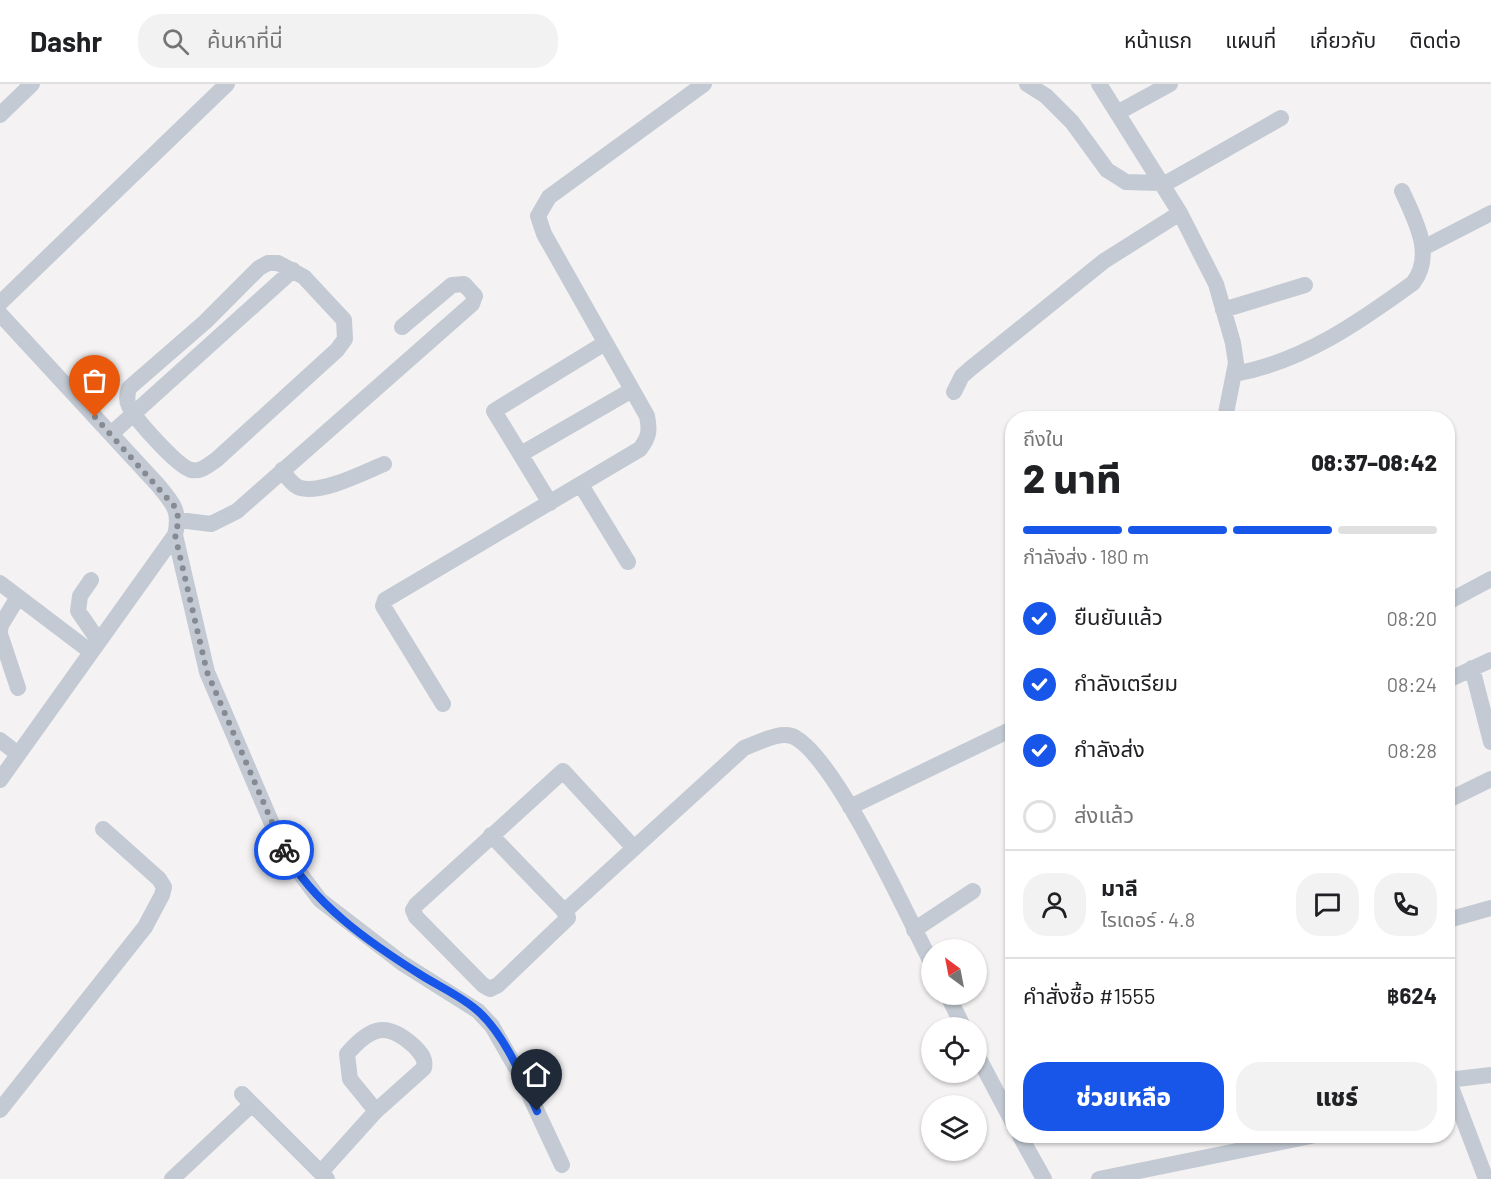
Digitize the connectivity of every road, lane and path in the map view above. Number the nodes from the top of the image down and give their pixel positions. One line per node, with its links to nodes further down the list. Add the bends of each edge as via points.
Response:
1 (32, 84): 8 (street)
2 (227, 84): 17 (street)
3 (704, 84): 21 (street, via 549,197 538,216)
4 (1027, 84): 10 (street, via 1046,96 1072,122 1107,170 1126,182)
5 (1098, 84): 7 (street)
6 (1170, 84): 7 (street)
7 (1117, 113): 10 (street)
8 (0, 115)
9 (1281, 118): 10 (street)
10 (1162, 184): 12 (street)
11 (1402, 191): 14 (street)
12 (1180, 213): 18 (street, via 1216,284); 24 (street, via 1104,261 970,369)
13 (1491, 213): 14 (street)
14 (1423, 249): 22 (street, via 1421,273 1385,303 1292,358)
15 (293, 270): 26 (street); 26 (street, via 268,263 259,268 205,322 129,388 128,404); 26 (street, via 344,320 345,339 337,350 202,470 191,470 181,464)
16 (1305, 285): 18 (street)
17 (0, 303)
18 (1223, 310): 22 (street, via 1233,343)
19 (0, 314): 27 (street)
20 (402, 327): 30 (street, via 452,285 464,284 475,297 472,304)
21 (604, 343): 23 (street); 28 (street, via 494,411)
22 (1234, 374): 25 (street)
23 (632, 390): 28 (street); 31 (street, via 647,416 648,440 640,449)
24 (954, 392)
25 (1226, 411)
26 (134, 415): 27 (street)
27 (111, 434): 33 (street, via 168,496)
28 (521, 454): 32 (street)
29 (384, 464): 30 (street, via 309,490 297,487)
30 (282, 471): 33 (street, via 222,521)
31 (580, 485): 32 (street); 34 (street)
32 (550, 503): 46 (street, via 385,600 383,606)
33 (177, 528): 41 (street); 73 (street, via 207,672 284,852 320,900 402,963 478,1011 492,1026 520,1075)
34 (628, 562)
35 (1491, 579): 39 (street)
36 (91, 580): 41 (street, via 80,596 78,611)
37 (0, 583): 38 (street)
38 (18, 597): 40 (street); 41 (street)
39 (1455, 598)
40 (0, 633): 45 (street)
41 (95, 646): 50 (street)
42 (1491, 660): 43 (street)
43 (1472, 668): 44 (street); 49 (street)
44 (1455, 676)
45 (18, 688)
46 (443, 704)
47 (1005, 732): 54 (street)
48 (0, 740): 50 (street)
49 (1491, 742)
50 (18, 754): 52 (street)
51 (1491, 779): 53 (street)
52 (0, 780)
53 (1455, 797)
54 (850, 807): 57 (street, via 820,762 796,737 782,735 744,748); 62 (street)
55 (103, 829): 68 (street, via 159,879 164,887 162,896 146,927)
56 (491, 835): 57 (street, via 563,771); 60 (street); 60 (street, via 416,905 416,917 490,989 567,922)
57 (634, 848): 60 (street)
58 (973, 891): 62 (street)
59 (1491, 908): 61 (street)
60 (564, 912)
61 (1455, 918)
62 (914, 930): 63 (street)
63 (921, 943)
64 (987, 1074): 67 (street)
65 (1491, 1075): 66 (street)
66 (1455, 1078)
67 (1005, 1108)
68 (0, 1110)
69 (376, 1111): 69 (street, via 350,1079 347,1054 372,1031 387,1029 399,1032 425,1062 424,1068); 74 (street)
70 (1455, 1113): 78 (street)
71 (1024, 1143): 76 (street)
72 (1276, 1143): 77 (street)
73 (562, 1166)
74 (324, 1177): 75 (street, via 247,1099)
75 (172, 1179)
76 (1044, 1179)
77 (1099, 1179)
78 (1486, 1179)

